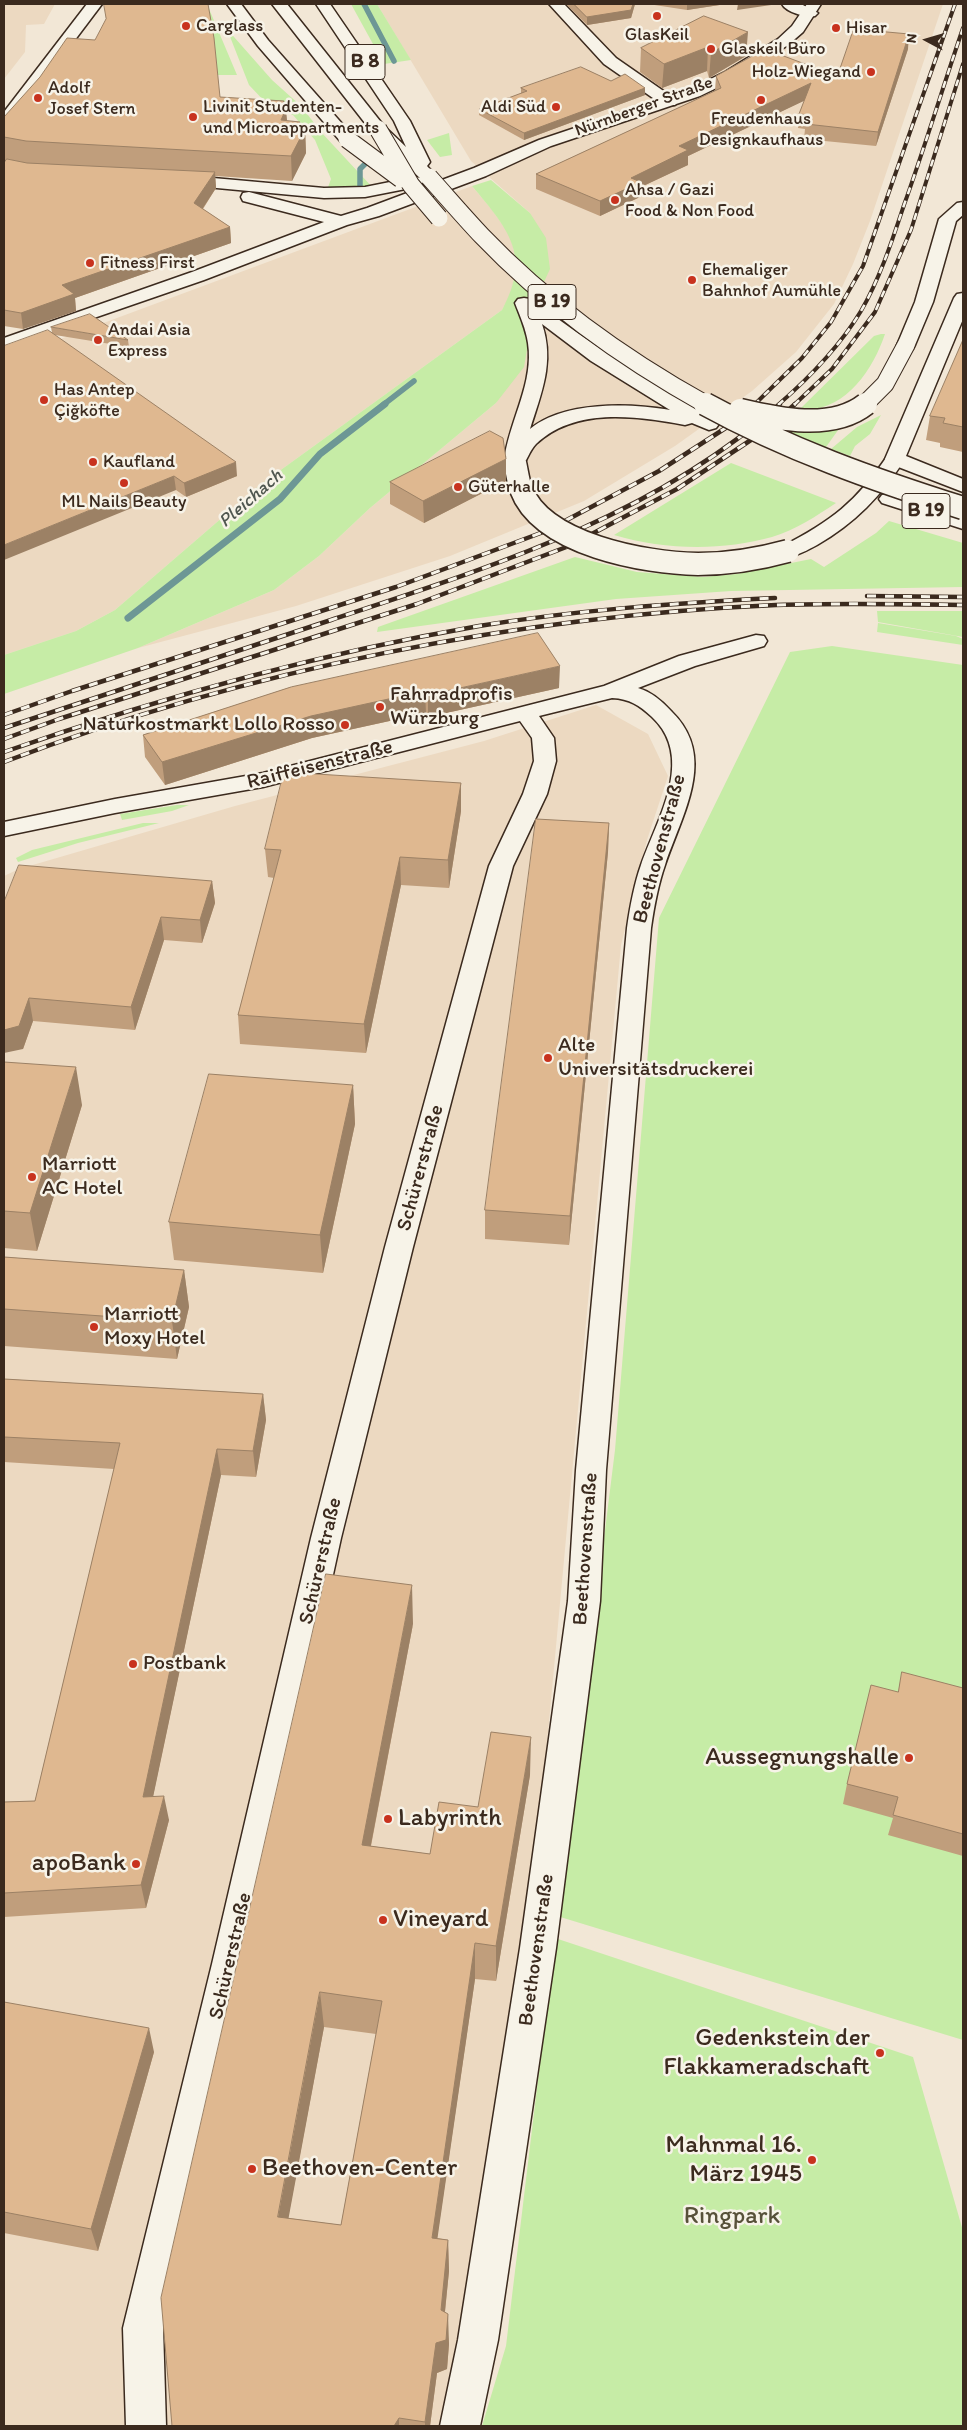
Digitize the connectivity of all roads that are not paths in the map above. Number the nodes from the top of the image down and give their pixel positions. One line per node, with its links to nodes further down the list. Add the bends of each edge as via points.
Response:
1 (95, 4): 9 (main road)
2 (234, 4): 14 (main road, B 19, bridge, via 263,43 347,139)
3 (279, 4): 10 (main road, B 19)
4 (324, 4): 13 (main road, B 8, via 402,121)
5 (556, 4): 8 (main road, via 610,61)
6 (789, 4): 7 (main road)
7 (812, 8): 8 (main road, Nürnberger Straße, via 798,29 758,59 694,93)
8 (669, 102): 11 (main road, Nürnberger Straße, via 570,134)
9 (4, 123)
10 (378, 129): 13 (main road, B 19, bridge); 14 (main road, B 19, bridge)
11 (509, 158): 12 (main road, Nürnberger Straße); 18 (main road, Nürnberger Straße, via 480,172)
12 (447, 174): 15 (main road, via 382,189); 18 (main road, Nürnberger Straße, via 362,206)
13 (429, 177): 23 (main road, B 19, bridge, via 494,250 535,288 613,349)
14 (411, 185): 19 (main road, B 19, bridge)
15 (322, 192): 16 (main road, via 167,186); 18 (main road, via 339,207)
16 (255, 198): 18 (main road); 20 (main road, via 276,210)
17 (963, 207): 23 (main road, B 19, bridge, via 948,219 924,302 906,345 871,400 854,410 802,420 772,418)
18 (345, 220): 20 (main road, Nürnberger Straße)
19 (448, 228)
20 (278, 233): 22 (main road, Nürnberger Straße, via 105,309)
21 (963, 298): 25 (main road)
22 (4, 344)
23 (697, 399): 28 (main road, B 19, bridge, via 802,451 900,489)
24 (709, 424): 26 (main road, via 636,411 585,414 556,423 532,436); 26 (main road, B 19, via 598,358 517,296 535,332 539,357 537,374 521,422); 29 (main road, B 19, via 813,471)
25 (895, 459): 26 (main road, bridge, via 866,500 842,522 788,551 746,561 699,564 652,561 607,551 567,534 537,512 519,488); 27 (main road)
26 (515, 462)
27 (963, 486)
28 (963, 508)
29 (963, 523)
30 (756, 641): 31 (main road, Raiffeisenstraße, via 687,660)
31 (623, 691): 32 (main road, Raiffeisenstraße); 35 (main road, Beethovenstraße, via 652,704 674,725 682,748 681,785 652,868 639,928 591,1470 584,1601 538,1948 478,2340)
32 (526, 713): 33 (main road, Raiffeisenstraße, via 263,780); 34 (main road, Schürerstraße, via 542,738 545,761 535,794 500,866 326,1538 230,1964 142,2328)
33 (4, 829)
34 (146, 2426)
35 (460, 2426)

